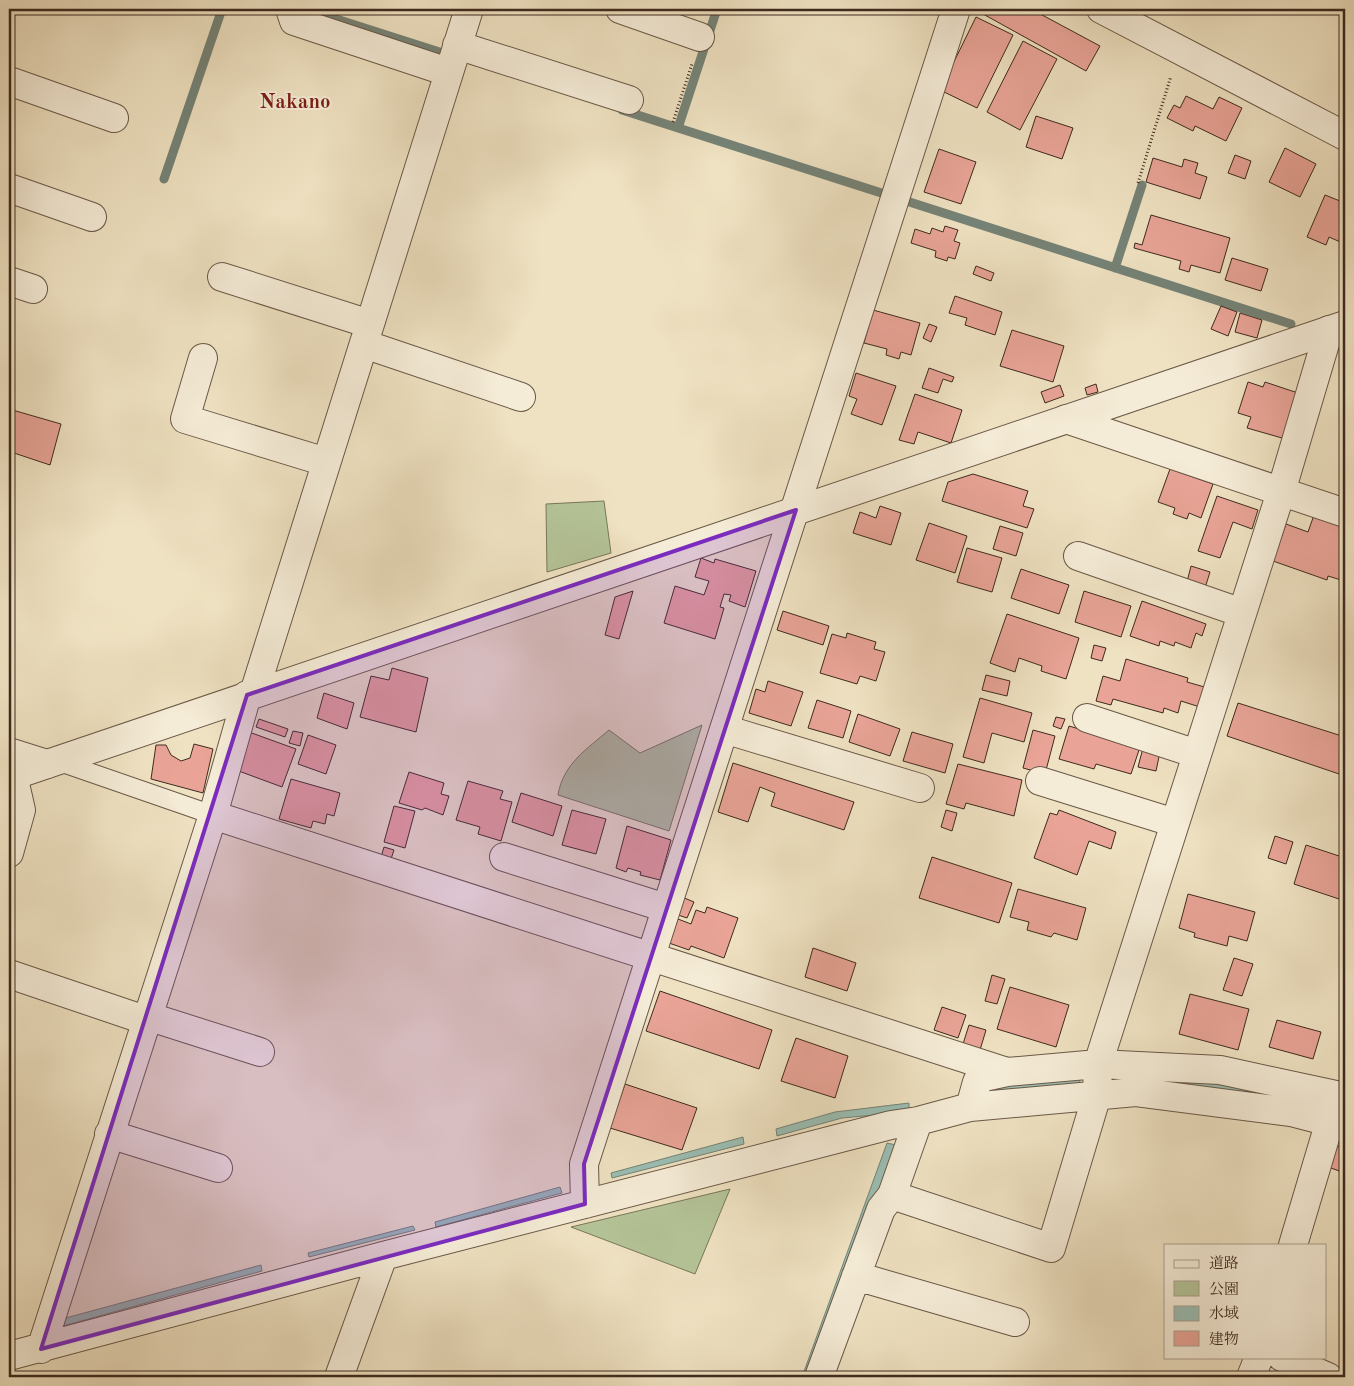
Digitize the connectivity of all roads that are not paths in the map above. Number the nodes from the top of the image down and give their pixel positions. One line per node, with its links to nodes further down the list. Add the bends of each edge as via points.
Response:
1 (290, 9): 8 (street, via 294,21)
2 (469, 9): 7 (street)
3 (620, 9): 6 (street)
4 (956, 9): 23 (street)
5 (1101, 9): 12 (street)
6 (700, 37)
7 (457, 45): 8 (street); 10 (street)
8 (448, 72): 17 (street)
9 (9, 81): 11 (street)
10 (629, 100)
11 (114, 118)
12 (1345, 136)
13 (9, 188): 14 (street)
14 (92, 217)
15 (222, 277): 17 (street)
16 (1337, 327): 20 (street); 22 (street)
17 (367, 334): 19 (street); 21 (street)
18 (204, 358): 21 (street, via 185,419)
19 (521, 397)
20 (1066, 419): 22 (street); 23 (street)
21 (326, 462): 27 (street)
22 (1281, 492): 24 (street); 26 (street)
23 (796, 510): 27 (street); 29 (street)
24 (1345, 513)
25 (1078, 556): 26 (street)
26 (1242, 613): 30 (street)
27 (251, 694): 31 (street); 35 (street)
28 (1087, 718): 30 (street)
29 (724, 729): 34 (street); 39 (street)
30 (1197, 754): 36 (street)
31 (52, 762): 32 (street); 35 (lane)
32 (10, 768): 37 (street, via 21,810)
33 (1040, 782): 36 (street)
34 (920, 788)
35 (212, 815): 40 (street); 42 (street)
36 (1175, 823): 44 (street)
37 (9, 853)
38 (504, 858): 39 (street)
39 (666, 908): 40 (street)
40 (651, 955): 45 (street); 54 (street, via 584,1164)
41 (9, 974): 42 (street)
42 (146, 1018): 43 (street); 51 (street)
43 (260, 1052)
44 (1098, 1064): 45 (street); 46 (street); 47 (street, via 1220,1070)
45 (1008, 1072): 48 (street, via 984,1077 977,1082)
46 (1097, 1095): 48 (street); 50 (street, via 1136,1092 1291,1112); 53 (street, via 1051,1248)
47 (1345, 1097)
48 (970, 1107): 49 (street)
49 (918, 1121): 53 (street); 54 (street, via 891,1125)
50 (1338, 1124): 55 (street)
51 (109, 1134): 52 (street); 59 (street)
52 (218, 1168)
53 (892, 1196): 57 (street, via 881,1209)
54 (585, 1204): 56 (street)
55 (1294, 1244)
56 (383, 1256): 59 (street); 63 (street)
57 (856, 1276): 58 (street); 64 (street)
58 (1015, 1322)
59 (41, 1348): 60 (street)
60 (9, 1356)
61 (1259, 1358): 65 (street)
62 (1284, 1358): 66 (street)
63 (339, 1377)
64 (818, 1377)
65 (1252, 1377)
66 (1328, 1377)

